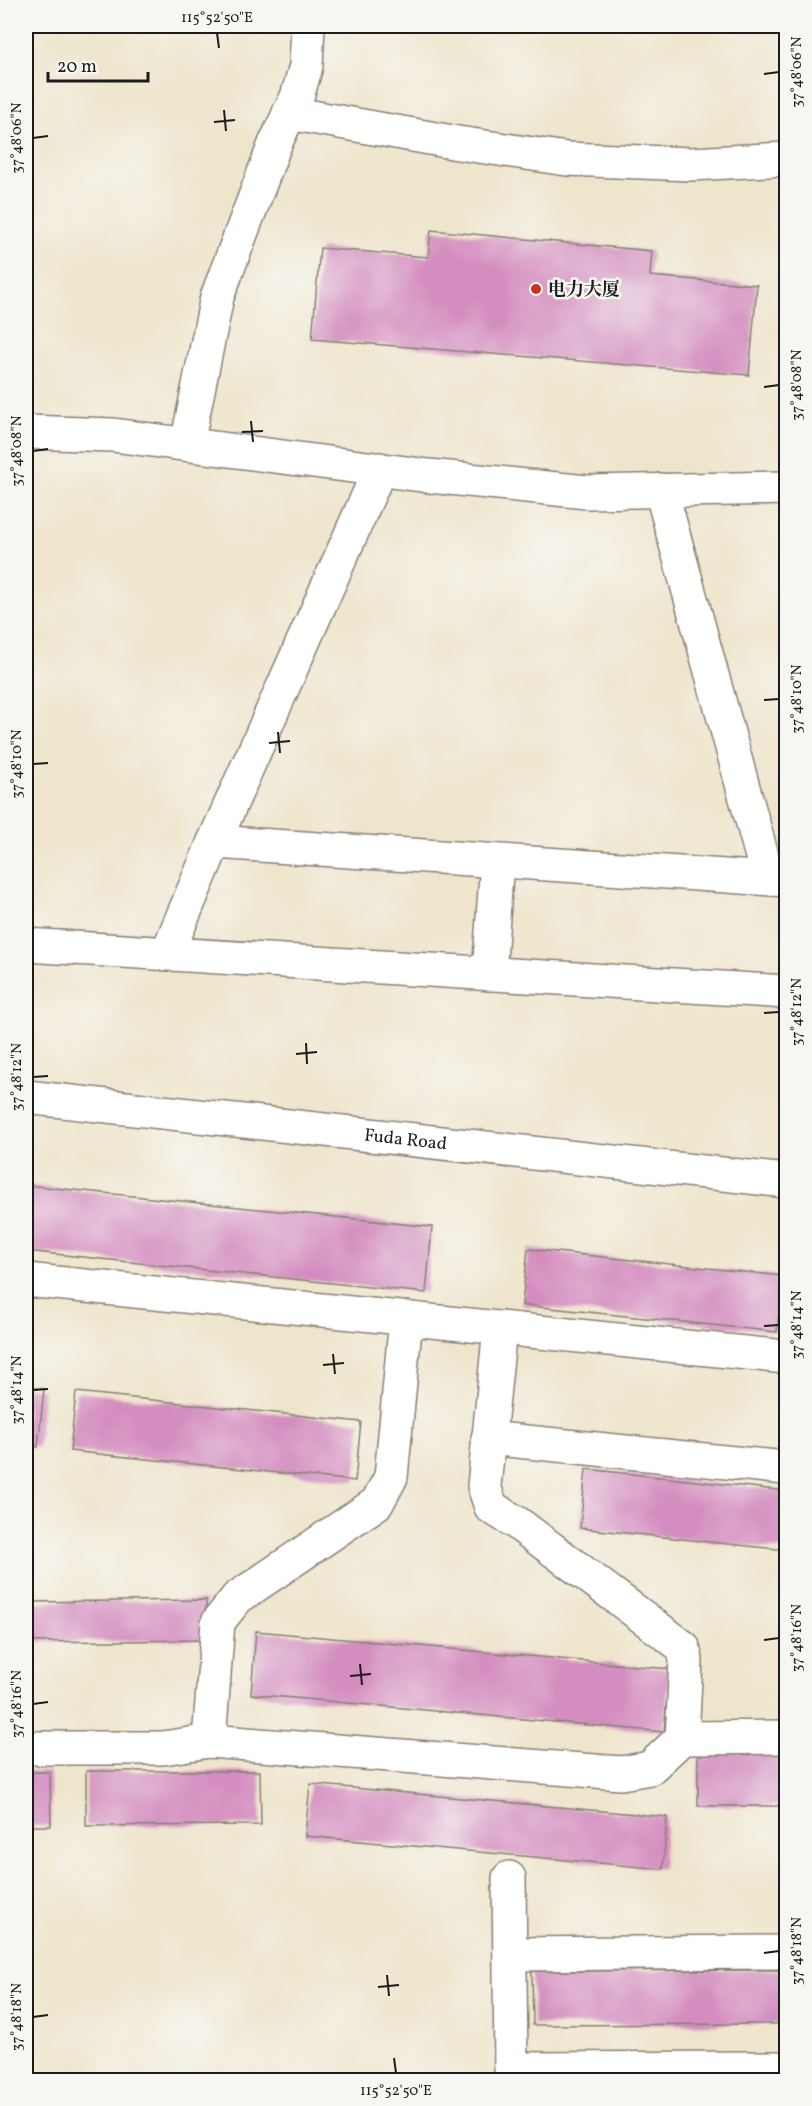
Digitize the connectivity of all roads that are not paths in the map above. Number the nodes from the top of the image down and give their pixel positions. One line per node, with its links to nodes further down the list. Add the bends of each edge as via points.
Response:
1 (308, 26): 2 (street, via 306,66)
2 (289, 113): 3 (street, via 567,159 691,164); 5 (street, via 217,297)
3 (786, 159)
4 (26, 432): 5 (street, via 113,435)
5 (187, 444): 6 (street)
6 (380, 469): 8 (street, via 587,492); 9 (street)
7 (786, 488): 8 (street)
8 (661, 490): 11 (street)
9 (214, 842): 10 (street); 13 (street)
10 (497, 861): 11 (street); 14 (street)
11 (777, 879)
12 (26, 945): 13 (street)
13 (167, 954): 14 (street)
14 (489, 974): 15 (street)
15 (786, 993)
16 (26, 1097): 17 (street, Fuda Road)
17 (786, 1181)
18 (26, 1280): 19 (street)
19 (406, 1318): 20 (street); 26 (street, via 391,1478 377,1503 237,1598 218,1622)
20 (500, 1328): 21 (street); 22 (street)
21 (786, 1357)
22 (489, 1438): 23 (street); 25 (street, via 484,1486 491,1506 683,1647 686,1660)
23 (786, 1468)
24 (786, 1737): 25 (street)
25 (682, 1738): 26 (street, via 650,1768 621,1773)
26 (209, 1741): 27 (street, via 163,1748)
27 (26, 1748)
28 (510, 1878): 30 (street)
29 (786, 1952): 30 (street)
30 (510, 1954): 31 (street, via 511,2069)
31 (786, 2068)

